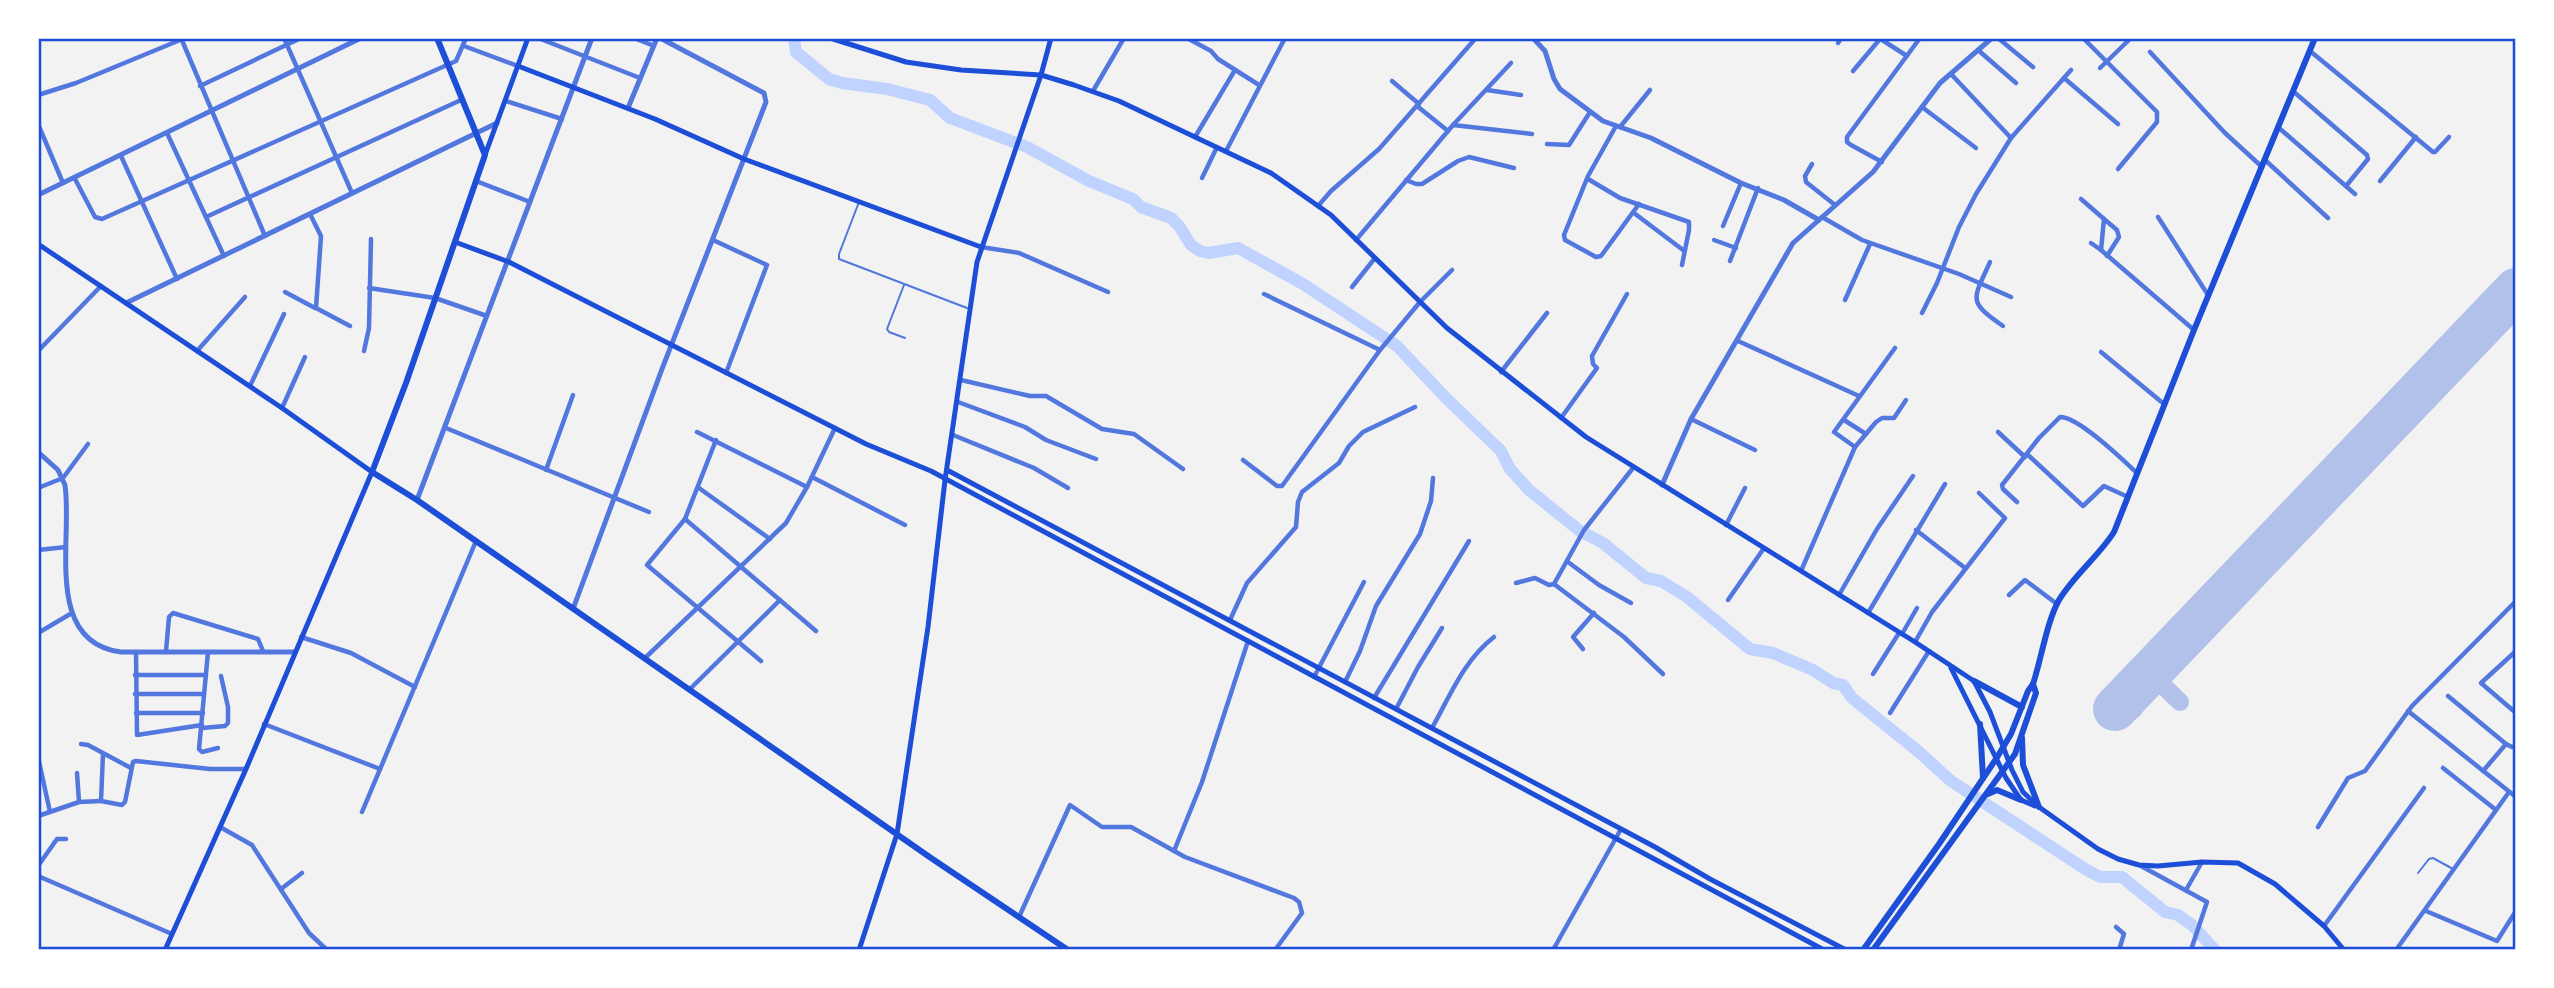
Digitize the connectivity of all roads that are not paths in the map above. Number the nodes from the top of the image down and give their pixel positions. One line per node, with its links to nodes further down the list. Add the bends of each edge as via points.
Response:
1 (284, 38): 26 (street)
2 (301, 38): 26 (street)
3 (361, 38): 40 (street)
4 (437, 38): 36 (main road)
5 (466, 38): 27 (street)
6 (528, 38): 37 (main road)
7 (538, 38): 33 (street)
8 (592, 38): 33 (street)
9 (634, 38): 28 (street)
10 (658, 38): 28 (street); 89 (street, via 766,95)
11 (830, 38): 45 (main road, via 906,62)
12 (1051, 38): 45 (main road)
13 (1124, 38): 55 (street)
14 (1187, 38): 41 (street)
15 (1285, 38): 50 (street)
16 (1533, 38): 65 (street, via 1545,51 1560,89)
17 (1920, 38): 32 (street)
18 (1992, 38): 29 (street)
19 (1998, 38): 38 (street)
20 (2083, 38): 34 (street)
21 (2131, 38): 34 (street)
22 (2315, 38): 31 (main road)
23 (182, 39): 51 (street); 57 (street)
24 (1475, 39): 61 (street)
25 (1880, 39): 32 (street); 43 (street)
26 (287, 45): 40 (street); 51 (street)
27 (464, 46): 36 (street, via 456,61); 37 (street)
28 (654, 46): 46 (street)
29 (1977, 49): 44 (street); 49 (street)
30 (2150, 51): 92 (street, via 2225,133)
31 (2310, 51): 56 (main road); 79 (street)
32 (1907, 56): 91 (street, via 1847,137 1851,145)
33 (585, 57): 46 (street); 52 (street)
34 (2107, 62): 39 (street); 95 (street, via 2158,116)
35 (1511, 64): 53 (street)
36 (446, 65): 59 (main road); 67 (street)
37 (518, 66): 52 (main road); 60 (main road)
38 (2033, 67)
39 (2100, 68)
40 (298, 69): 64 (street); 67 (street)
41 (1235, 70): 50 (street); 78 (street)
42 (2071, 70): 47 (street)
43 (1853, 71)
44 (1951, 74): 62 (street); 81 (street)
45 (1041, 75): 55 (main road); 135 (main road)
46 (640, 78): 63 (street)
47 (2064, 78): 70 (street); 81 (street)
48 (1392, 81): 61 (street)
49 (2016, 83)
50 (1259, 85): 85 (street)
51 (200, 86): 64 (street)
52 (574, 87): 63 (main road); 66 (street)
53 (1486, 90): 58 (street); 71 (street)
54 (1650, 90): 72 (street)
55 (1093, 91): 78 (main road)
56 (2294, 92): 73 (main road); 105 (street, via 2366,152 2368,159)
57 (38, 95)
58 (1521, 95)
59 (461, 100): 76 (main road); 88 (street)
60 (506, 101): 66 (street); 68 (main road)
61 (1418, 105): 74 (street); 117 (street, via 1367,162)
62 (1922, 107): 84 (street); 91 (street)
63 (628, 108): 89 (main road)
64 (212, 111): 75 (street); 90 (street)
65 (1590, 112): 72 (street); 82 (street, via 1569,145)
66 (562, 119): 114 (street)
67 (320, 121): 88 (street); 90 (street)
68 (497, 123): 76 (street); 86 (main road)
69 (38, 124): 104 (street)
70 (2118, 124)
71 (1453, 125): 74 (street); 77 (street)
72 (1618, 127): 98 (street); 103 (street, via 1651,138)
73 (2279, 128): 92 (main road); 105 (street)
74 (1448, 131): 99 (street)
75 (167, 133): 87 (street); 100 (street)
76 (476, 134): 86 (main road); 107 (street)
77 (1532, 134)
78 (1195, 137): 83 (main road)
79 (2416, 137): 80 (street, via 2434,152); 102 (street)
80 (2449, 137)
81 (2011, 138): 146 (street, via 1958,227)
82 (1547, 144)
83 (1217, 147): 85 (main road); 96 (street)
84 (1976, 148)
85 (1226, 150): 117 (main road, via 1271,173)
86 (485, 155): 101 (main road)
87 (121, 156): 97 (street); 113 (street)
88 (335, 156): 107 (street); 110 (street)
89 (744, 159): 112 (main road); 128 (street)
90 (234, 161): 100 (street); 110 (street)
91 (1882, 162): 116 (street)
92 (2263, 163): 122 (street); 158 (main road)
93 (1812, 164): 116 (street, via 1806,182)
94 (1514, 168): 99 (street, via 1469,157 1422,184)
95 (2118, 169)
96 (1202, 178)
97 (75, 179): 104 (street); 113 (street, via 98,219)
98 (1588, 179): 115 (street); 118 (street, via 1565,240 1598,257)
99 (1406, 180): 129 (street)
100 (190, 181): 113 (street); 120 (street)
101 (476, 181): 114 (street); 131 (main road)
102 (2380, 181)
103 (1741, 183): 106 (street); 125 (street)
104 (63, 184): 109 (street)
105 (2346, 186): 108 (street)
106 (1758, 188): 123 (street); 136 (street)
107 (352, 193): 119 (street)
108 (2354, 194)
109 (38, 195)
110 (249, 197): 120 (street); 126 (street)
111 (2081, 198): 124 (street)
112 (859, 201): 135 (main road); 150 (lane, via 839,259)
113 (143, 202): 148 (street)
114 (531, 202): 143 (street)
115 (1639, 204): 118 (street); 137 (street, via 1689,222)
116 (1835, 205): 123 (street)
117 (1318, 206): 129 (main road)
118 (1633, 213): 137 (street)
119 (310, 214): 126 (street); 165 (street, via 321,236)
120 (206, 217): 140 (street)
121 (2158, 217): 158 (street)
122 (2328, 218)
123 (1820, 219): 134 (street); 175 (street, via 1793,243)
124 (2104, 219): 138 (street); 139 (street, via 2119,237)
125 (1723, 226)
126 (266, 237): 140 (street)
127 (371, 239): 153 (street)
128 (713, 240): 176 (street); 185 (street, via 767,265)
129 (1356, 240): 141 (main road)
130 (1714, 240): 136 (street)
131 (455, 242): 143 (main road); 161 (main road)
132 (2091, 243): 138 (street)
133 (38, 244): 151 (main road)
134 (1870, 244): 146 (street); 162 (street)
135 (981, 247): 155 (street, via 1019,253); 186 (main road)
136 (1736, 248): 142 (street)
137 (1683, 250): 145 (street)
138 (2101, 250): 139 (street)
139 (2107, 256): 173 (street)
140 (224, 257): 148 (street)
141 (1375, 258): 152 (street); 163 (main road)
142 (1730, 261)
143 (509, 262): 170 (street); 176 (main road)
144 (1990, 262): 149 (street)
145 (1682, 265)
146 (1942, 267): 149 (street); 168 (street)
147 (1452, 270): 163 (street)
148 (177, 280): 164 (street)
149 (1981, 283): 160 (street); 172 (street, via 1977,304)
150 (904, 284): 166 (lane); 174 (lane, via 887,330)
151 (101, 286): 164 (main road); 179 (street)
152 (1352, 287)
153 (369, 288): 161 (street); 180 (street)
154 (285, 292): 165 (street)
155 (1108, 292)
156 (1264, 294): 178 (street)
157 (1628, 294): 195 (street, via 1592,356 1597,368)
158 (2208, 296): 173 (main road)
159 (245, 297): 181 (street)
160 (2011, 297)
161 (435, 298): 170 (street); 216 (main road)
162 (1845, 300)
163 (1420, 302): 178 (street); 184 (main road)
164 (126, 303): 181 (main road)
165 (316, 308): 171 (street)
166 (967, 308)
167 (1547, 313): 184 (street)
168 (1922, 313)
169 (284, 314): 187 (street)
170 (487, 316): 198 (street)
171 (350, 326)
172 (2003, 326)
173 (2194, 331): 192 (main road)
174 (905, 338)
175 (1738, 341): 189 (street); 196 (street)
176 (671, 346): 185 (main road); 232 (street)
177 (1895, 348): 189 (street)
178 (1380, 350): 211 (street, via 1282,485 1277,486)
179 (38, 351)
180 (364, 351)
181 (197, 352): 187 (main road)
182 (2101, 352): 192 (street)
183 (305, 357): 194 (street)
184 (1502, 372): 195 (main road)
185 (726, 373): 199 (main road)
186 (961, 380): 191 (main road); 213 (street, via 1030,397 1046,396 1102,429 1134,434)
187 (250, 386): 194 (main road)
188 (573, 395): 214 (street)
189 (1860, 396): 197 (street)
190 (1906, 400): 202 (street, via 1894,418 1882,418)
191 (958, 402): 203 (main road); 210 (street)
192 (2164, 404): 217 (main road)
193 (1415, 407): 268 (street, via 1363,432 1339,463 1302,492 1296,527 1247,583)
194 (282, 408): 216 (main road)
195 (1561, 418): 212 (main road)
196 (1691, 419): 207 (street); 224 (street)
197 (1844, 420): 202 (street); 206 (street, via 1834,432)
198 (446, 428): 214 (street); 233 (street)
199 (835, 428): 219 (street); 222 (main road)
200 (697, 432): 204 (street)
201 (1998, 432): 209 (street)
202 (1866, 434): 206 (street)
203 (953, 435): 215 (main road); 228 (street, via 1034,468)
204 (716, 440): 225 (street); 227 (street)
205 (88, 444): 220 (street)
206 (1855, 447): 251 (street)
207 (1755, 450)
208 (38, 452): 220 (street)
209 (2026, 456): 217 (street, via 2064,416 2101,440); 231 (street, via 2082,505 2104,486); 234 (street, via 2002,487)
210 (1096, 459)
211 (1243, 460)
212 (1633, 468): 224 (main road); 247 (street, via 1583,532)
213 (1183, 469)
214 (546, 470): 232 (street)
215 (947, 470): 222 (main road); 246 (main road)
216 (372, 472): 233 (main road); 275 (main road)
217 (2137, 473): 231 (main road)
218 (1913, 476): 256 (street)
219 (812, 477): 225 (street); 237 (street)
220 (63, 478): 226 (street); 243 (street)
221 (1433, 478): 298 (street, via 1424,526 1376,606)
222 (945, 480): 248 (main road); 353 (main road)
223 (1945, 484): 239 (street)
224 (1662, 485): 238 (main road)
225 (807, 487): 240 (street, via 792,515)
226 (38, 488)
227 (699, 488): 236 (street); 240 (street)
228 (1068, 488)
229 (1745, 488): 238 (street)
230 (1979, 492): 250 (street, via 2006,518)
231 (2128, 496): 261 (main road, via 2114,532)
232 (614, 499): 235 (street); 264 (street)
233 (417, 500): 241 (main road)
234 (2017, 502)
235 (649, 512)
236 (685, 519): 249 (street); 262 (street, via 647,565)
237 (905, 525)
238 (1726, 525): 244 (main road)
239 (1916, 530): 250 (street); 267 (street)
240 (770, 538): 249 (street)
241 (476, 541): 264 (main road); 300 (street)
242 (1469, 541): 305 (street)
243 (66, 547): 245 (street); 265 (street)
244 (1764, 548): 251 (main road); 258 (street)
245 (38, 550)
246 (1108, 555): 248 (main road); 268 (main road)
247 (1568, 562): 254 (street); 260 (street)
248 (1103, 564): 269 (main road)
249 (740, 567): 257 (street); 262 (street)
250 (1965, 568): 278 (street)
251 (1801, 571): 256 (main road)
252 (1364, 582): 290 (street)
253 (1516, 583): 254 (street, via 1535,578)
254 (1554, 583): 266 (street)
255 (2009, 594): 261 (street, via 2025,580)
256 (1839, 595): 267 (main road)
257 (779, 600): 271 (street); 277 (street)
258 (1728, 600)
259 (2515, 601): 309 (street)
260 (1631, 603)
261 (2057, 604): 299 (main road)
262 (697, 608): 277 (street); 287 (street)
263 (1917, 608): 272 (street)
264 (573, 609): 287 (main road)
265 (72, 613): 273 (street); 284 (street, via 80,631 100,648)
266 (1594, 613): 279 (street, via 1573,637); 291 (street)
267 (1868, 614): 272 (main road)
268 (1227, 619): 269 (main road); 290 (main road)
269 (1220, 627): 276 (main road)
270 (1442, 628): 308 (street)
271 (816, 631)
272 (1901, 633): 278 (main road); 292 (street)
273 (38, 634)
274 (1494, 637): 317 (street, via 1466,666)
275 (302, 638): 286 (main road); 300 (street, via 351,653)
276 (1248, 641): 296 (main road); 357 (street)
277 (737, 642): 288 (street); 301 (street)
278 (1915, 642): 282 (main road)
279 (1583, 649)
280 (166, 651): 281 (street, via 173,613 257,639); 284 (street); 285 (street)
281 (262, 651): 285 (street); 286 (street)
282 (1929, 651): 289 (main road); 313 (street)
283 (2515, 651): 310 (street, via 2482,683)
284 (136, 652): 293 (street)
285 (208, 652): 294 (street)
286 (295, 652): 314 (main road)
287 (645, 658): 301 (main road)
288 (761, 661)
289 (1950, 665): 297 (main road); 315 (main road)
290 (1320, 669): 296 (street); 298 (main road)
291 (1663, 674)
292 (1873, 674)
293 (135, 676): 294 (street); 302 (street)
294 (206, 676): 303 (street)
295 (221, 676): 316 (street, via 228,723)
296 (1314, 677): 325 (main road)
297 (1974, 681): 307 (main road); 324 (main road)
298 (1345, 682): 305 (main road)
299 (2034, 684): 307 (main road); 318 (main road, via 2036,693)
300 (415, 687): 333 (street)
301 (690, 690): 353 (main road)
302 (135, 694): 303 (street); 311 (street)
303 (204, 695): 312 (street)
304 (2448, 696): 321 (street)
305 (1374, 698): 308 (main road)
306 (2515, 704): 310 (street)
307 (2022, 707): 324 (main road)
308 (1396, 709): 317 (main road)
309 (2408, 711): 335 (street); 351 (street, via 2365,771 2348,778)
310 (2514, 711)
311 (136, 713): 312 (street); 316 (street, via 140,736)
312 (203, 713): 316 (street)
313 (1890, 713)
314 (264, 724): 332 (main road); 333 (street)
315 (1980, 724): 328 (main road); 337 (main road)
316 (202, 727): 323 (street, via 200,751)
317 (1432, 728): 319 (main road)
318 (2022, 735): 329 (main road); 345 (main road, via 2023,765)
319 (1457, 742): 325 (main road); 352 (main road)
320 (81, 744): 326 (street)
321 (2505, 744): 322 (street); 335 (street)
322 (2515, 746)
323 (218, 748)
324 (2003, 748): 328 (main road); 329 (main road)
325 (1452, 751): 354 (main road)
326 (103, 754): 330 (street); 343 (street)
327 (38, 757): 347 (street)
328 (1996, 759): 334 (main road); 337 (main road)
329 (2009, 763): 334 (main road); 345 (main road, via 2023,792)
330 (131, 768): 332 (street, via 136,761); 343 (street, via 125,802)
331 (2443, 768): 346 (street)
332 (246, 769): 350 (main road)
333 (380, 769): 348 (street)
334 (2003, 771): 340 (main road); 342 (main road)
335 (2483, 771): 339 (street)
336 (77, 773): 344 (street)
337 (1983, 779): 382 (main road)
338 (2424, 788): 371 (street)
339 (2509, 792): 341 (street); 346 (street)
340 (1986, 795): 342 (main road, via 1997,790); 383 (main road)
341 (2515, 797)
342 (2021, 800): 345 (main road)
343 (101, 801): 344 (street)
344 (79, 802): 347 (street)
345 (2039, 807): 360 (main road, via 2098,849)
346 (2496, 810): 362 (street)
347 (50, 812): 349 (street)
348 (362, 812)
349 (38, 816)
350 (220, 827): 366 (street, via 252,845); 373 (main road)
351 (2318, 828)
352 (1621, 829): 354 (street); 356 (main road)
353 (897, 834): 370 (main road); 376 (main road)
354 (1616, 838): 358 (main road); 379 (street)
355 (66, 839): 361 (street, via 57,839)
356 (1655, 847): 358 (main road); 381 (main road)
357 (1174, 851): 370 (street, via 1131,827 1102,827 1070,805); 378 (street, via 1299,902 1302,913)
358 (1650, 857): 380 (main road)
359 (2202, 862): 360 (main road); 367 (street); 371 (main road, via 2238,863 2275,884)
360 (2139, 865): 367 (street)
361 (38, 866)
362 (2454, 870): 364 (lane, via 2433,858); 368 (street)
363 (302, 873): 366 (street)
364 (2418, 873)
365 (38, 876): 373 (street)
366 (281, 889): 375 (street, via 309,933)
367 (2186, 890): 385 (street, via 2207,902)
368 (2426, 911): 369 (street, via 2497,941); 387 (street)
369 (2514, 914)
370 (1020, 916): 377 (main road)
371 (2324, 926): 386 (main road)
372 (2116, 927): 384 (street, via 2124,936)
373 (172, 934): 374 (main road)
374 (165, 950)
375 (327, 950)
376 (859, 950)
377 (1068, 950)
378 (1275, 950)
379 (1553, 950)
380 (1824, 950)
381 (1846, 950)
382 (1863, 950)
383 (1873, 950)
384 (2119, 950)
385 (2191, 950)
386 (2344, 950)
387 (2396, 950)

